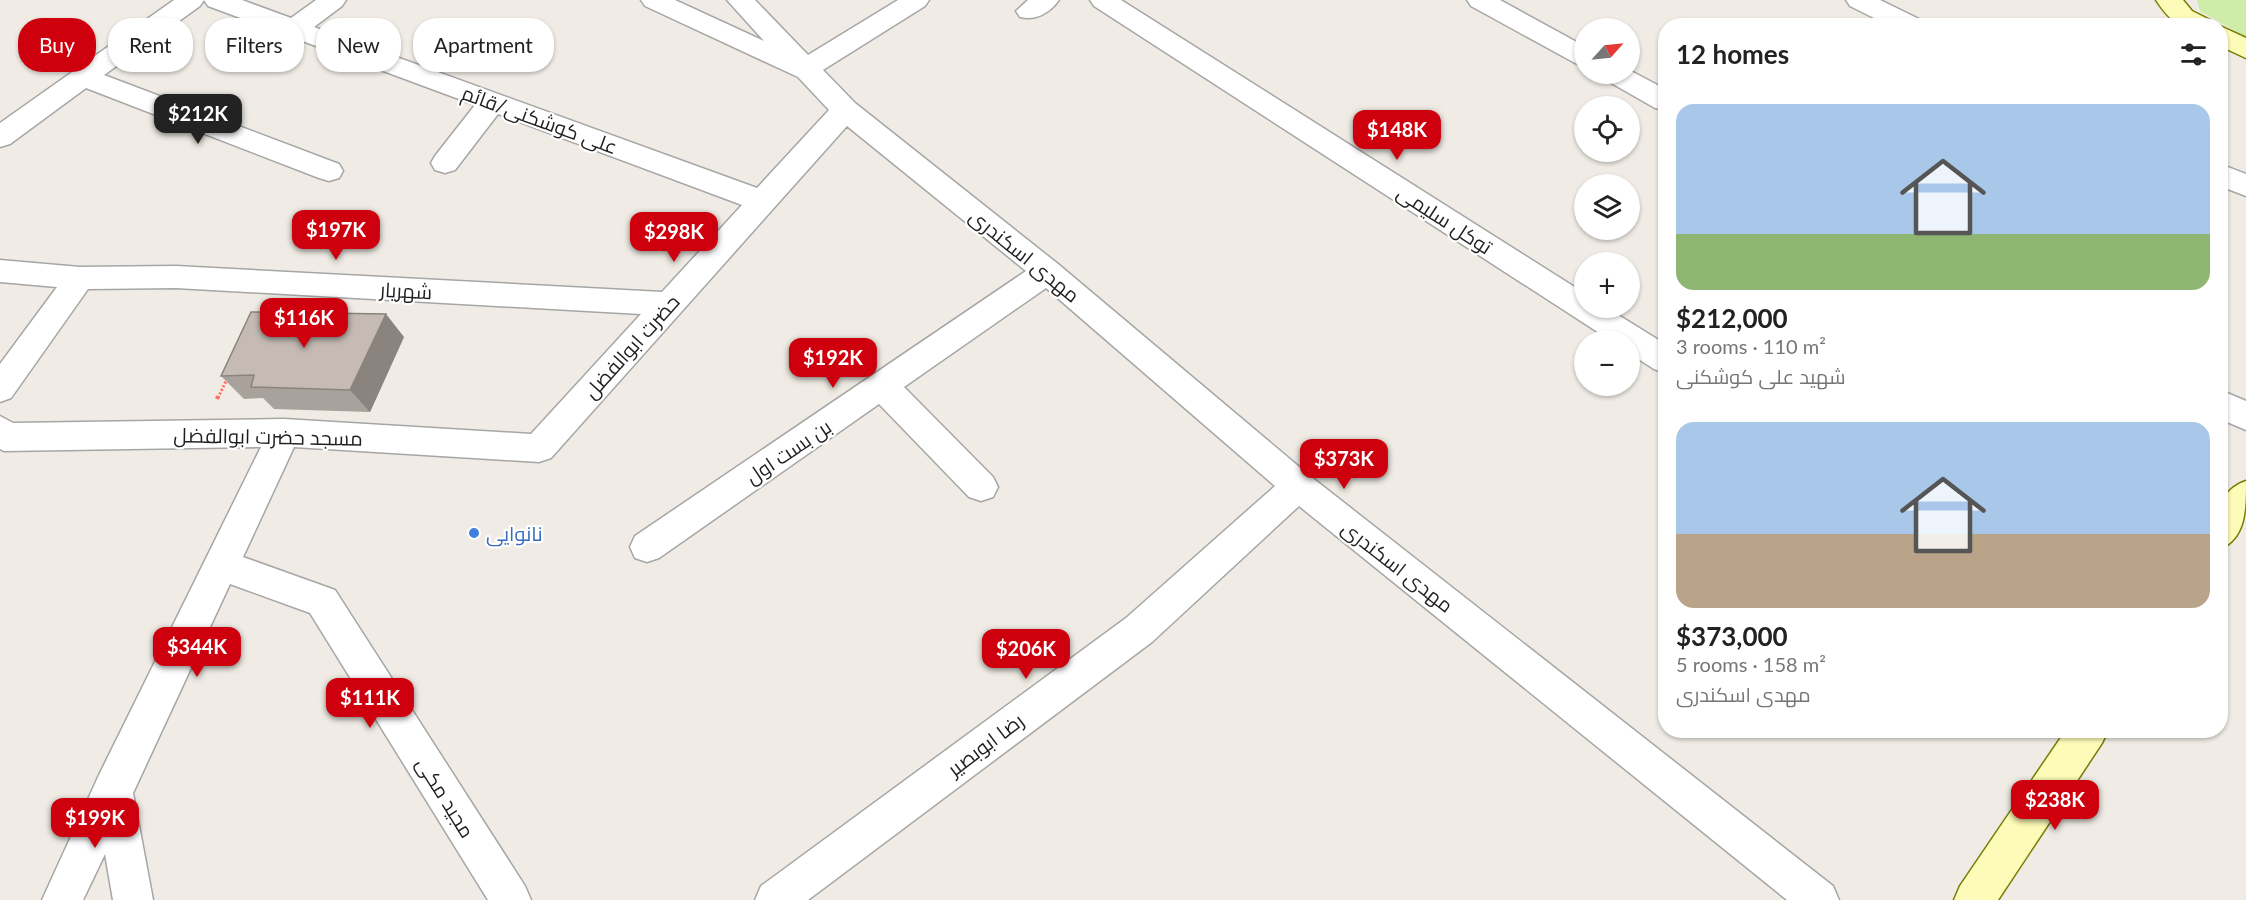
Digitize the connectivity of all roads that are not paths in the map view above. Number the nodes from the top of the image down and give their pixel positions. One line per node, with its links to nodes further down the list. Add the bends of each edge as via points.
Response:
1 (190, 0): 20 (street)
2 (217, 0): 11 (street, علی کوشکنی/قائم)
3 (333, 0): 14 (street)
4 (654, 0): 19 (street)
5 (740, 0): 19 (street, مهدی اسکندری)
6 (1103, 0): 37 (street, توکل سلیمی)
7 (1480, 0): 18 (street)
8 (1859, 0): 12 (street)
9 (2169, 0): 13 (street)
10 (894, 4): 19 (street)
11 (266, 18)
12 (1896, 18)
13 (2185, 18)
14 (304, 21)
15 (304, 32): 23 (street, علی کوشکنی/قائم)
16 (2228, 39): 17 (street)
17 (2246, 49)
18 (1574, 52)
19 (804, 70): 25 (street, مهدی اسکندری)
20 (83, 77): 26 (street); 29 (street)
21 (1634, 84): 22 (street)
22 (1658, 97)
23 (493, 102): 28 (street); 32 (street, علی کوشکنی/قائم)
24 (0, 106): 26 (street)
25 (845, 110): 32 (street, حضرت ابوالفضل); 34 (street, مهدی اسکندری)
26 (29, 116): 27 (street)
27 (0, 137)
28 (445, 163)
29 (329, 171)
30 (2228, 178): 31 (street)
31 (2246, 186)
32 (762, 201): 36 (street, حضرت ابوالفضل)
33 (0, 271): 35 (street, شهریار)
34 (1047, 272): 38 (street, بن بست اول); 45 (street, مهدی اسکندری)
35 (80, 278): 36 (street, شهریار, via 176,277); 39 (street)
36 (669, 304): 44 (street, حضرت ابوالفضل)
37 (1658, 356)
38 (882, 386): 46 (street); 49 (street, بن بست اول)
39 (0, 389)
40 (2228, 407): 41 (street)
41 (2246, 417)
42 (0, 430): 43 (street, مسجد حضرت ابوالفضل, via 4,437)
43 (284, 433): 44 (street, مسجد حضرت ابوالفضل); 50 (street)
44 (539, 448)
45 (1298, 486): 56 (street, رضا ابوبصیر, via 1139,630); 57 (street, مهدی اسکندری)
46 (981, 487)
47 (2246, 495): 48 (street)
48 (2228, 522)
49 (647, 547)
50 (222, 565): 52 (street); 55 (street, مجید مکی, via 322,602)
51 (2084, 738): 58 (street)
52 (113, 789): 53 (street); 54 (street)
53 (62, 900)
54 (133, 900)
55 (511, 900)
56 (775, 900)
57 (1819, 900)
58 (1974, 900)

